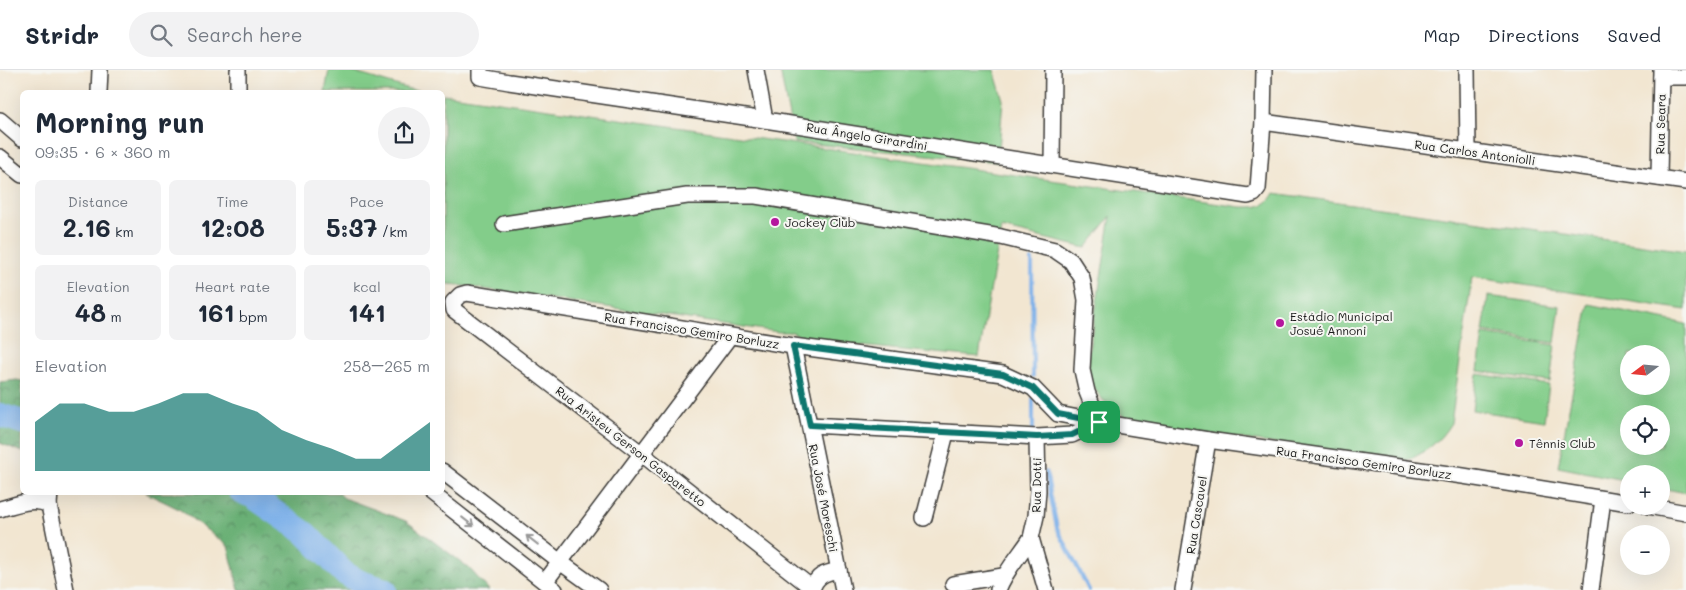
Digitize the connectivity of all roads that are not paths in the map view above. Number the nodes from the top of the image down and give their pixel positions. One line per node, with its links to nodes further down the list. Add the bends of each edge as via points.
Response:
1 (100, 70): 10 (street)
2 (238, 70): 11 (street)
3 (756, 70): 13 (street)
4 (1053, 70): 18 (street)
5 (1264, 70): 14 (street)
6 (1467, 70): 16 (street)
7 (1661, 73): 9 (street); 20 (street, Rua Seara)
8 (480, 74): 13 (street, Rua Ângelo Girardini)
9 (1686, 77)
10 (99, 90)
11 (238, 90)
12 (0, 120): 15 (street)
13 (765, 120): 18 (street, Rua Ângelo Girardini)
14 (1263, 122): 16 (street, Rua Carlos Antoniolli); 18 (street, Rua Ângelo Girardini, via 1258,189 1248,196)
15 (20, 137)
16 (1468, 151): 20 (street, Rua Carlos Antoniolli)
17 (0, 157): 19 (street)
18 (1052, 165)
19 (20, 173)
20 (1659, 178): 21 (street, Rua Carlos Antoniolli)
21 (1686, 182)
22 (504, 224): 26 (street, via 687,196 756,196 1001,237 1055,250 1071,261 1082,278 1086,300 1082,370)
23 (453, 302): 24 (street, Rua Francisco Gemiro Borluzz, via 467,293); 31 (street, Rua Aristeu Gerson Gasparetto, via 454,310)
24 (730, 336): 25 (street, Rua Francisco Gemiro Borluzz); 31 (street)
25 (793, 346): 26 (street, Rua Francisco Gemiro Borluzz, via 1003,374 1033,388 1058,414); 27 (street, Rua José Moreschi)
26 (1099, 422): 29 (street, via 1072,435); 30 (street, Rua Francisco Gemiro Borluzz)
27 (810, 425): 28 (street); 43 (street, Rua José Moreschi)
28 (946, 433): 29 (street); 40 (street)
29 (1037, 437): 41 (street, Rua Dotti, via 1036,516)
30 (1208, 440): 35 (street, Rua Francisco Gemiro Borluzz); 52 (street, Rua Cascavel)
31 (642, 454): 42 (street); 47 (street, Rua Aristeu Gerson Gasparetto)
32 (445, 473): 42 (street, one-way to 32)
33 (434, 495): 46 (street, one-way to 46)
34 (50, 499): 37 (street); 48 (street)
35 (1603, 499): 36 (street, Rua Francisco Gemiro Borluzz); 53 (street)
36 (1620, 502)
37 (0, 510)
38 (1670, 510): 39 (street)
39 (1686, 513)
40 (924, 518)
41 (1030, 538): 44 (street); 51 (street)
42 (560, 562): 46 (street); 49 (street)
43 (839, 570): 47 (street, via 820,576); 50 (street, Rua José Moreschi)
44 (1001, 583): 45 (street)
45 (953, 584)
46 (550, 586)
47 (812, 589)
48 (66, 590)
49 (599, 590)
50 (843, 590)
51 (1046, 590)
52 (1183, 590)
53 (1591, 590)

